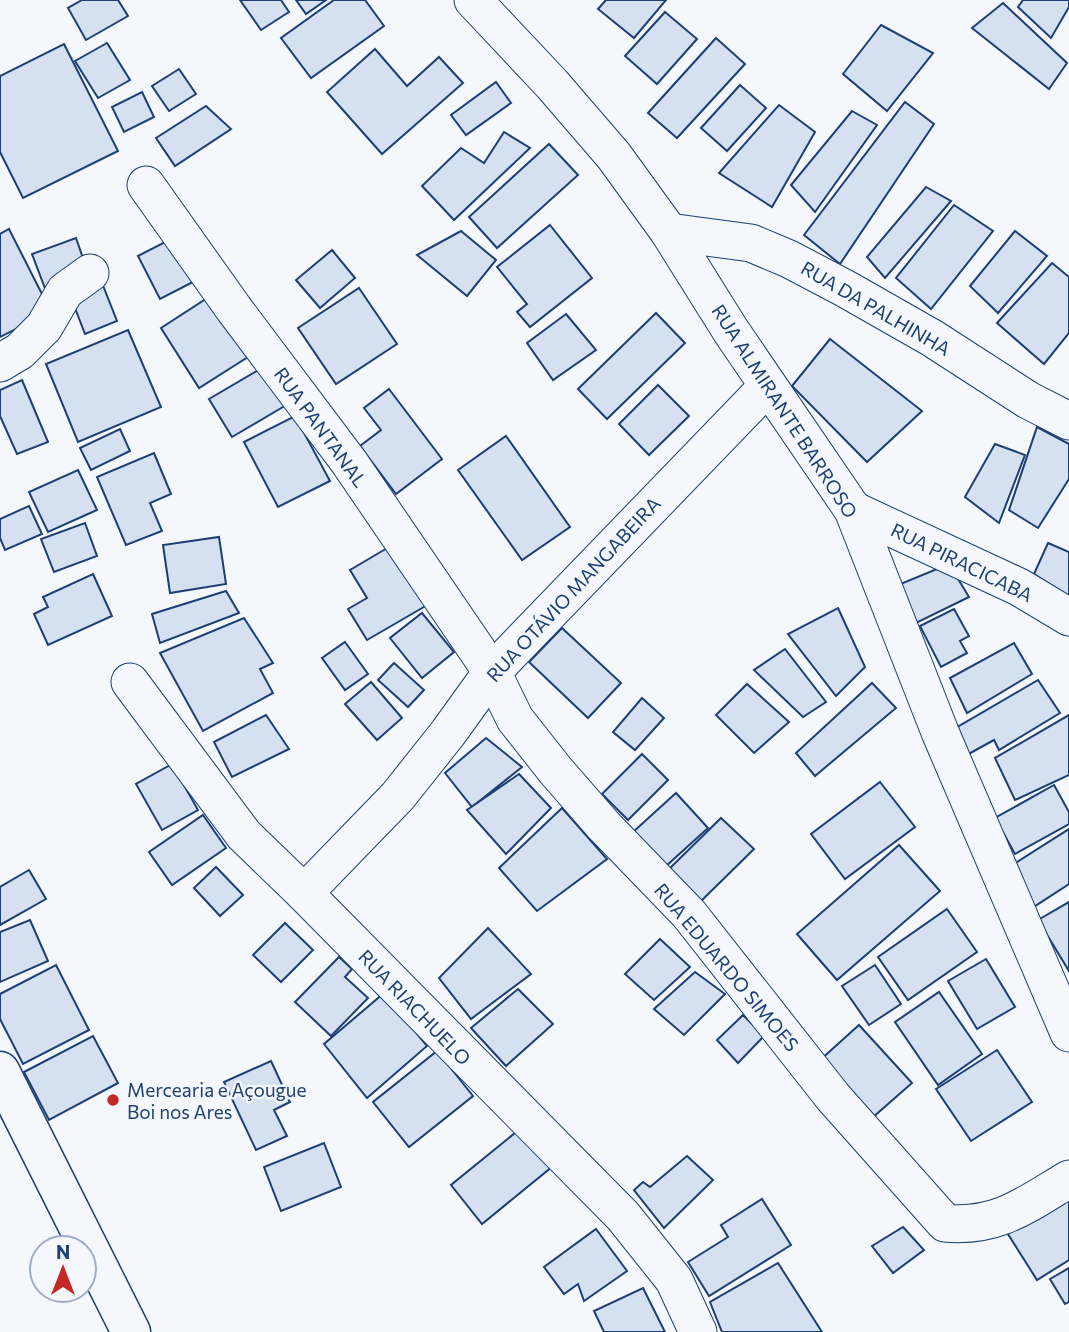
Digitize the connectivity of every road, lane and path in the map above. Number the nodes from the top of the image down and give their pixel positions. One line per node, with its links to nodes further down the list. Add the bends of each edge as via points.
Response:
1 (473, 0): 3 (street, RUA ALMIRANTE BARROSO, via 614,156)
2 (146, 185): 10 (street, RUA PANTANAL, via 349,462)
3 (669, 232): 6 (street, RUA ALMIRANTE BARROSO); 7 (street, RUA DA PALHINHA, via 751,243 789,259)
4 (90, 273): 5 (street, via 65,291 44,327 20,351)
5 (0, 363)
6 (768, 386): 8 (street, RUA ALMIRANTE BARROSO); 10 (street, RUA OTÁVIO MANGABEIRA)
7 (1069, 421)
8 (853, 510): 9 (street, RUA PIRACICABA, via 1019,587); 13 (street, RUA ALMIRANTE BARROSO, via 940,732)
9 (1069, 617)
10 (492, 672): 12 (street, RUA OTÁVIO MANGABEIRA, via 398,796); 15 (street, RUA EDUARDO SIMOES, via 516,719 556,771 689,914 833,1097 945,1223 982,1224 1003,1217)
11 (130, 682): 12 (street, RUA RIACHUELO, via 244,835)
12 (304, 893): 17 (street, RUA RIACHUELO, via 623,1216 674,1280)
13 (1069, 1033)
14 (0, 1071): 16 (main road)
15 (1069, 1179)
16 (131, 1332)
17 (698, 1332)

